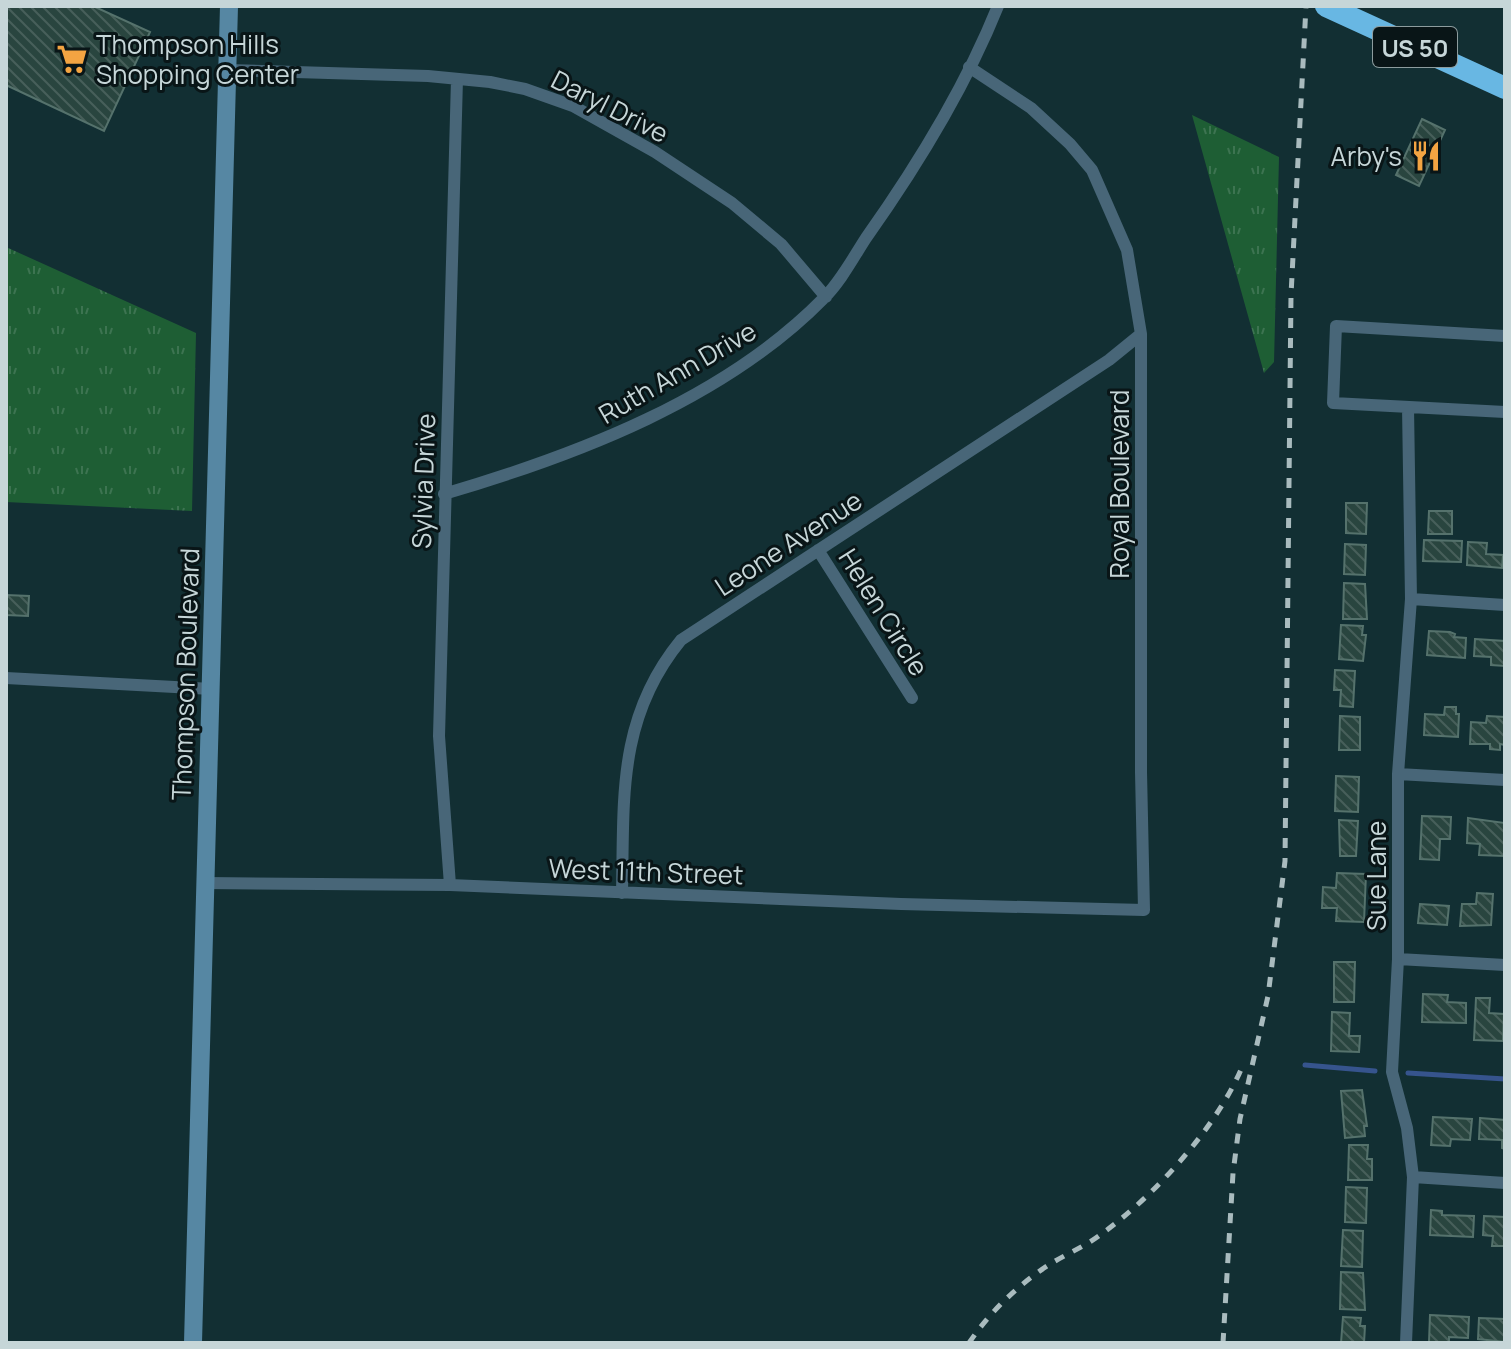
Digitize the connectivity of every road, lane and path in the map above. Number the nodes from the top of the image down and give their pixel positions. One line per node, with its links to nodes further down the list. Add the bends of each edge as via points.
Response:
1 (229, 6): 5 (main road, Thompson Boulevard)
2 (998, 6): 4 (street, Ruth Ann Drive)
3 (1326, 6): 7 (highway, US 50)
4 (969, 67): 8 (street, Ruth Ann Drive, via 936,130); 9 (street, Royal Boulevard, via 1031,108 1092,170 1127,250)
5 (227, 70): 6 (street, Daryl Drive); 18 (main road, Thompson Boulevard)
6 (457, 79): 8 (street, Daryl Drive, via 525,89 573,106 655,152 732,203 781,244); 13 (street, Sylvia Drive)
7 (1505, 88)
8 (826, 297): 13 (street, Ruth Ann Drive, via 768,346 648,418 524,470)
9 (1141, 334): 14 (street, Leone Avenue); 25 (street, Royal Boulevard, via 1144,910)
10 (1505, 336): 11 (street, via 1336,326 1333,403)
11 (1408, 407): 12 (street); 15 (street, Sue Lane)
12 (1505, 412)
13 (444, 494): 23 (street, Sylvia Drive, via 439,736)
14 (818, 550): 19 (street, Helen Circle); 24 (street, Leone Avenue, via 681,640 660,666 644,695 624,786)
15 (1411, 599): 16 (street); 20 (street, Sue Lane)
16 (1505, 605)
17 (6, 678): 18 (street)
18 (212, 689): 22 (main road, Thompson Boulevard)
19 (912, 698)
20 (1398, 774): 21 (street); 26 (street, Sue Lane)
21 (1505, 780)
22 (205, 883): 23 (street, West 11th Street); 30 (main road, Thompson Boulevard)
23 (450, 885): 24 (street, West 11th Street)
24 (622, 893): 25 (street, West 11th Street)
25 (1085, 909)
26 (1398, 959): 27 (street); 28 (street, Sue Lane, via 1392,1072)
27 (1505, 965)
28 (1413, 1177): 29 (street); 31 (street, Sue Lane)
29 (1505, 1183)
30 (193, 1343)
31 (1406, 1343)

